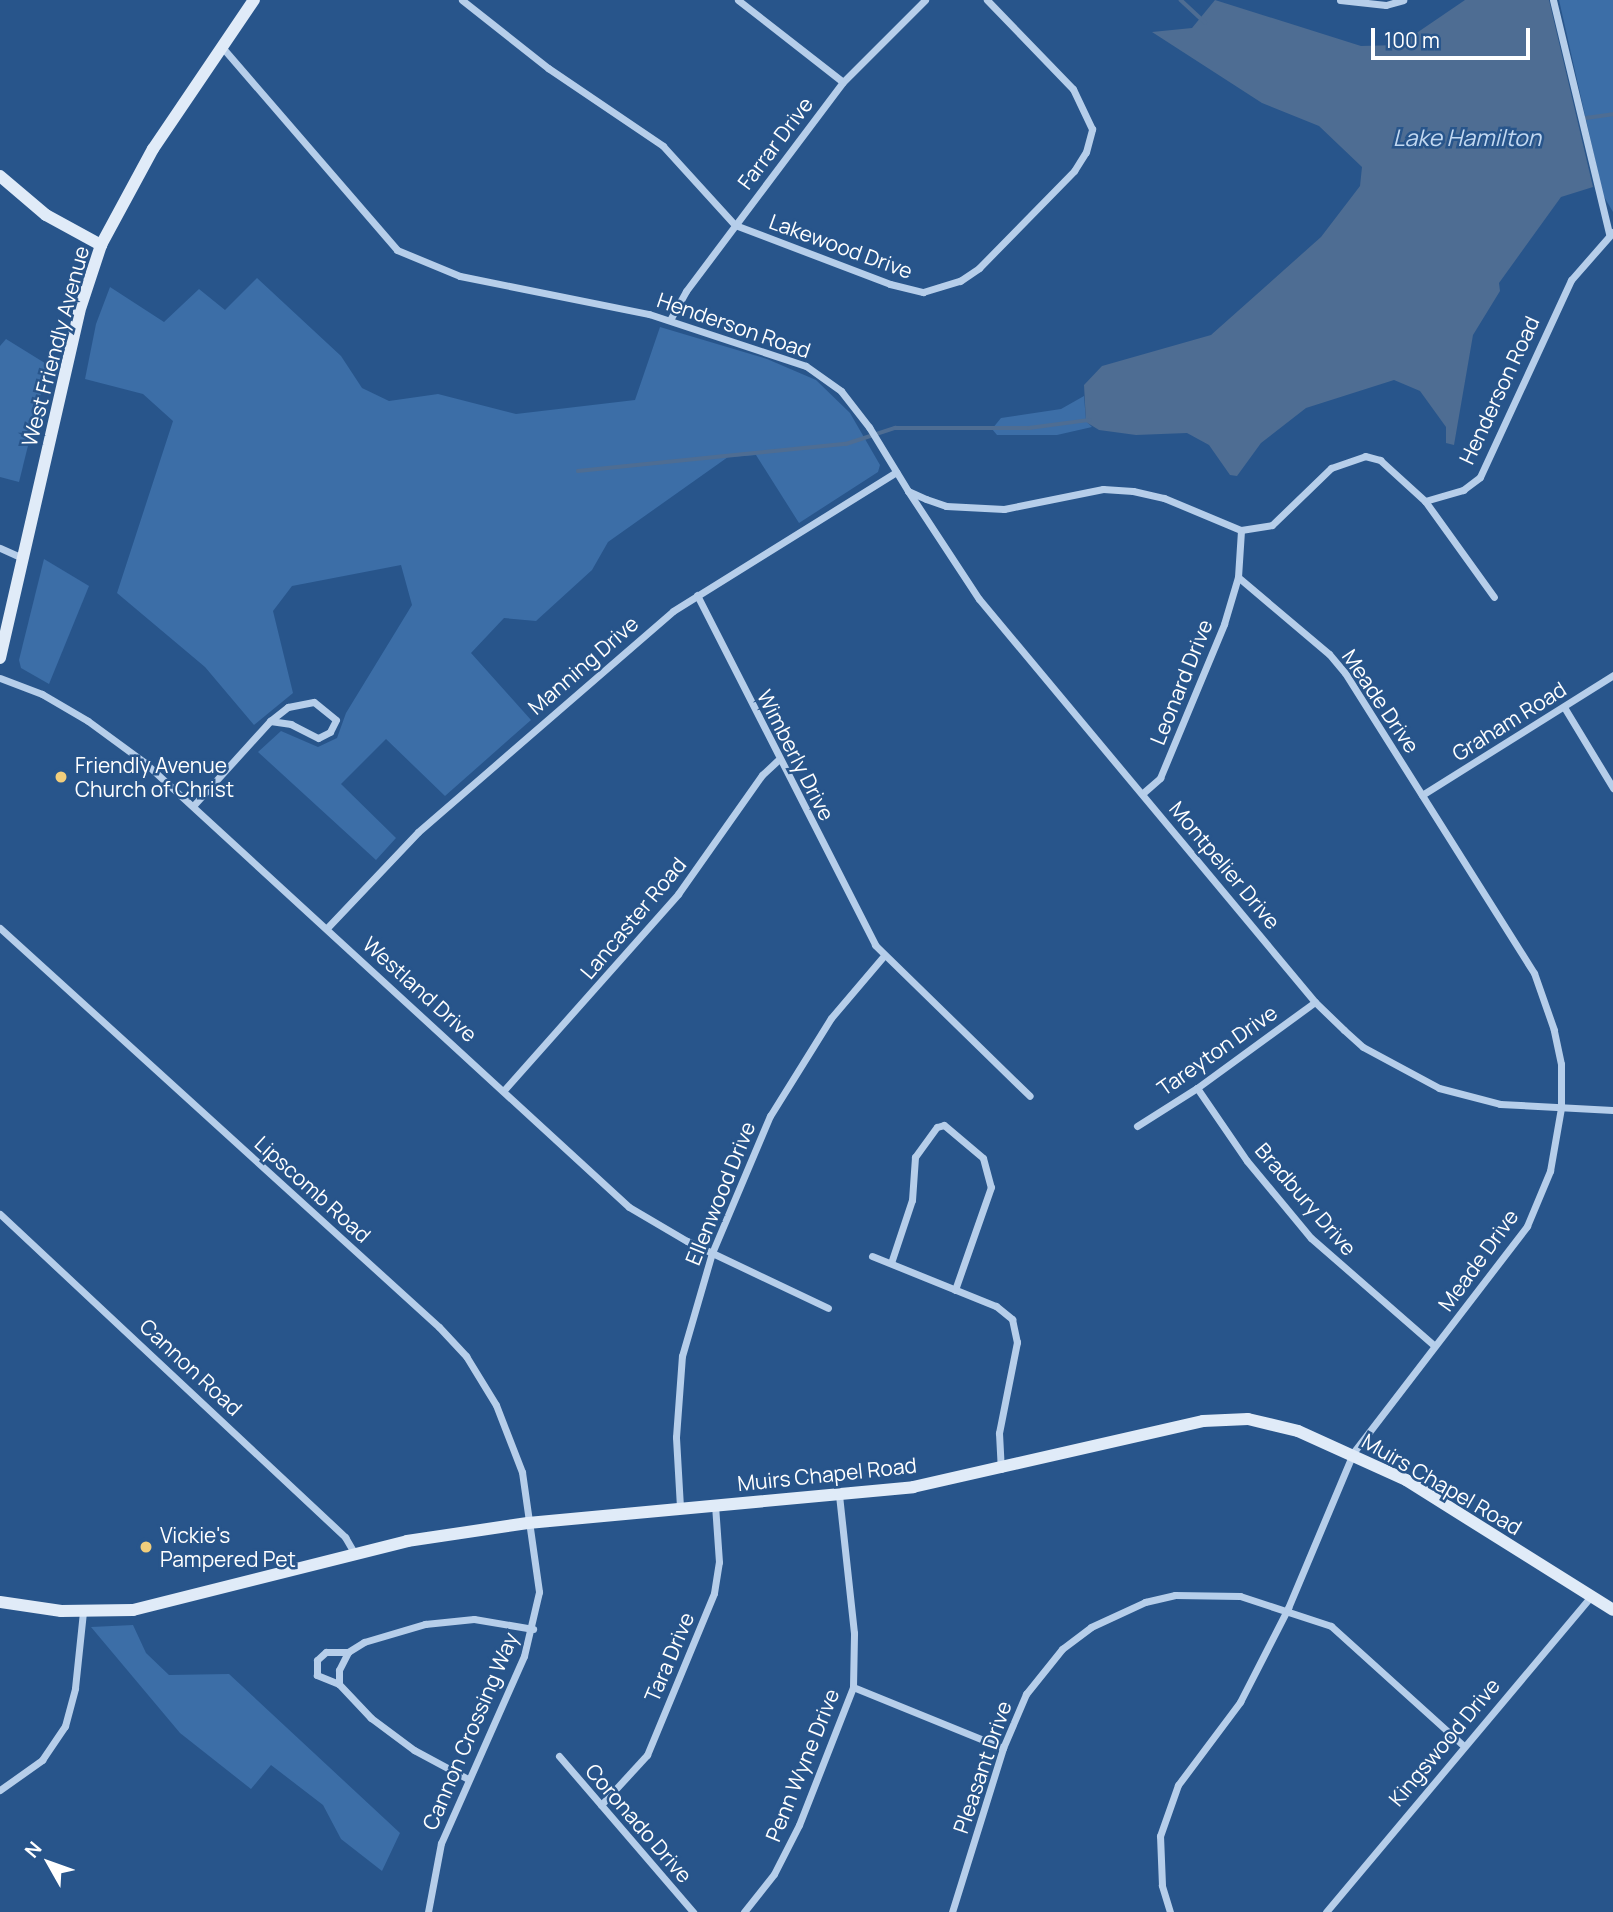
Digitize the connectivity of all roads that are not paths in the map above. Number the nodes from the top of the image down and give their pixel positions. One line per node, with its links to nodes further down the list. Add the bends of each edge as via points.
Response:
1 (254, 0): 9 (main road, West Friendly Avenue)
2 (462, 0): 12 (street, Lakewood Drive, via 531,56 670,152)
3 (738, 0): 10 (street)
4 (925, 0): 10 (street, Farrar Drive)
5 (987, 0): 12 (street, Lakewood Drive, via 1073,89 1092,129 1086,152 1074,171 979,268 943,287 913,291)
6 (1340, 0): 7 (street, via 1386,5)
7 (1403, 0)
8 (1553, 0): 13 (street)
9 (222, 47): 14 (main road, West Friendly Avenue, via 136,176); 15 (street, Henderson Road, via 379,235 397,250 431,268 460,276)
10 (843, 82): 12 (street, Farrar Drive)
11 (0, 176): 14 (main road, via 55,221)
12 (735, 225): 15 (street, Farrar Drive, via 686,290)
13 (1611, 233): 18 (street, Henderson Road, via 1572,280 1480,477 1463,490)
14 (101, 245): 21 (main road, West Friendly Avenue, via 79,312)
15 (670, 320): 16 (street, Henderson Road, via 775,354 823,377 855,407)
16 (897, 472): 17 (street, Henderson Road); 23 (street, Manning Drive)
17 (908, 491): 19 (street, via 946,506 1004,509 1103,489 1133,491 1164,498); 32 (street, Montpelier Drive, via 979,599)
18 (1425, 501): 19 (street, via 1380,460 1365,456 1331,468 1272,525); 24 (street)
19 (1241, 530): 22 (street)
20 (0, 548): 21 (street)
21 (22, 558): 25 (main road, West Friendly Avenue)
22 (1238, 577): 32 (street, Leonard Drive, via 1224,624 1160,778); 33 (street, Meade Drive, via 1329,654)
23 (697, 595): 30 (street, Wimberly Drive); 36 (street, Manning Drive, via 418,832)
24 (1494, 597)
25 (0, 657)
26 (1613, 675): 28 (street, Graham Road)
27 (0, 678): 34 (street, Westland Drive, via 42,694 88,721)
28 (1564, 707): 31 (street); 33 (street, Graham Road)
29 (270, 721): 29 (street, via 288,707 307,702 322,706 336,720 330,732 318,738 291,724); 34 (street)
30 (778, 761): 37 (street, Wimberly Drive); 40 (street, Lancaster Road, via 762,775 678,894)
31 (1613, 788)
32 (1143, 793): 38 (street, Montpelier Drive)
33 (1422, 794): 42 (street, Meade Drive, via 1534,973 1554,1030)
34 (193, 806): 36 (street, Westland Drive)
35 (0, 928): 57 (street, Lipscomb Road, via 466,1356 496,1405 515,1451)
36 (327, 928): 40 (street, Westland Drive)
37 (883, 957): 41 (street); 46 (street, Ellenwood Drive, via 831,1018 770,1116)
38 (1315, 1002): 39 (street, Tareyton Drive); 42 (street, Montpelier Drive, via 1363,1047 1439,1088 1500,1104)
39 (1197, 1088): 44 (street, Tareyton Drive); 51 (street, Bradbury Drive, via 1247,1161 1311,1238)
40 (505, 1089): 46 (street, Westland Drive, via 629,1207)
41 (1030, 1096)
42 (1560, 1108): 43 (street, Montpelier Drive); 51 (street, Meade Drive, via 1550,1171 1527,1226)
43 (1613, 1110)
44 (1137, 1126)
45 (0, 1214): 58 (street, Cannon Road, via 305,1500)
46 (712, 1253): 50 (street, Westland Drive); 56 (street, Ellenwood Drive, via 682,1356 676,1437)
47 (872, 1256): 48 (street)
48 (891, 1264): 49 (street); 49 (street, via 912,1200 915,1157 937,1127 944,1125 983,1158 991,1187)
49 (955, 1290): 53 (street, via 1012,1319 1017,1342 999,1433)
50 (828, 1308)
51 (1435, 1346): 52 (street, Meade Drive)
52 (1353, 1453): 53 (main road, Muirs Chapel Road, via 1270,1423 1223,1419); 59 (main road, Muirs Chapel Road, via 1406,1480); 61 (street, Meade Drive)
53 (1001, 1469): 54 (main road, Muirs Chapel Road, via 913,1487)
54 (839, 1493): 55 (main road, Muirs Chapel Road); 67 (street, Penn Wyne Drive, via 855,1633)
55 (715, 1504): 56 (main road, Muirs Chapel Road); 73 (street, Tara Drive, via 719,1562 714,1593 647,1755)
56 (680, 1507): 57 (main road, Muirs Chapel Road)
57 (528, 1523): 58 (main road, Muirs Chapel Road); 64 (street, Cannon Crossing Way, via 539,1592)
58 (353, 1551): 63 (main road, Muirs Chapel Road, via 134,1610)
59 (1591, 1596): 62 (main road, Muirs Chapel Road); 68 (street, Kingswood Drive)
60 (0, 1602): 63 (main road, Muirs Chapel Road)
61 (1288, 1608): 68 (street, Pleasant Drive, via 1331,1626); 69 (street, Pleasant Drive, via 1240,1596 1175,1595 1118,1612 1091,1627 1044,1670 1026,1694); 78 (street, Meade Drive, via 1230,1719 1178,1785 1168,1807 1160,1836 1162,1885)
62 (1613, 1610)
63 (83, 1612): 72 (street, via 75,1688 65,1726 42,1760)
64 (533, 1629): 65 (street, via 474,1619 425,1624); 71 (street, Cannon Crossing Way)
65 (348, 1652): 66 (street); 66 (street, via 326,1652 317,1660 317,1675)
66 (339, 1684): 71 (street, via 371,1718 414,1750)
67 (853, 1687): 69 (street); 76 (street, Penn Wyne Drive, via 799,1825 774,1874)
68 (1464, 1746): 79 (street, Kingswood Drive)
69 (1003, 1748): 77 (street, Pleasant Drive)
70 (559, 1756): 73 (street, Coronado Drive)
71 (468, 1779): 74 (street, Cannon Crossing Way, via 441,1843)
72 (0, 1790)
73 (601, 1805): 75 (street, Coronado Drive)
74 (428, 1912)
75 (693, 1912)
76 (744, 1912)
77 (952, 1912)
78 (1170, 1912)
79 (1325, 1912)

